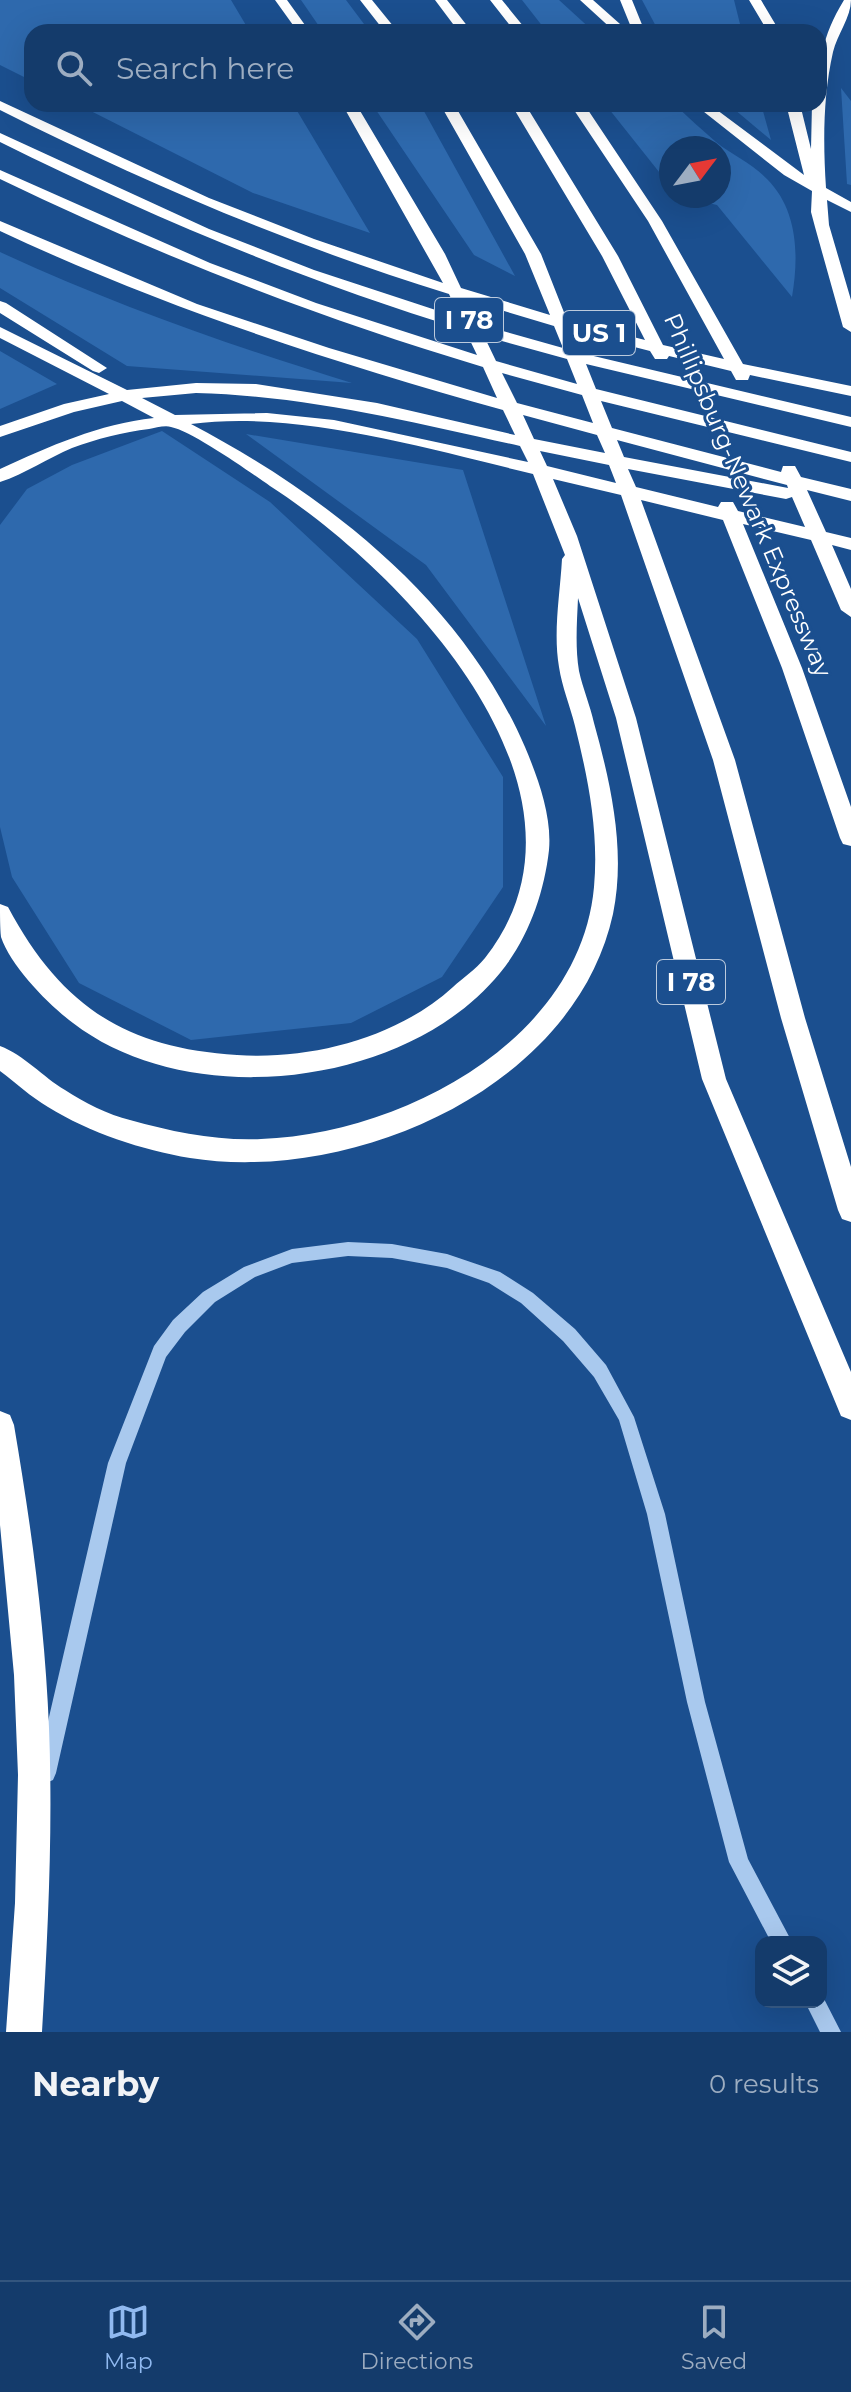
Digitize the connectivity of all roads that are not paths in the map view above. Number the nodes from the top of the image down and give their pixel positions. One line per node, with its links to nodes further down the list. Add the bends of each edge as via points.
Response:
1 (281, 0): 11 (highway)
2 (366, 0): 12 (highway)
3 (383, 0): 13 (highway)
4 (441, 0): 14 (highway)
5 (496, 0): 15 (highway)
6 (586, 0): 16 (highway)
7 (626, 0): 17 (highway)
8 (755, 0): 18 (highway)
9 (774, 0): 19 (highway)
10 (850, 0): 20 (highway, via 834,27)
11 (298, 24)
12 (386, 24)
13 (398, 24)
14 (460, 24)
15 (516, 24)
16 (614, 24)
17 (636, 24)
18 (771, 24)
19 (776, 24)
20 (827, 58)
21 (6, 90): 22 (highway)
22 (24, 100)
23 (0, 105): 37 (highway, US 1, via 155,180)
24 (48, 112): 37 (highway, via 150,166)
25 (354, 112): 53 (highway, I 78, via 437,254)
26 (452, 112): 59 (highway, via 533,254 661,575 724,760)
27 (523, 112): 56 (highway, Phillipsburg-Newark Expressway, via 610,256 674,385 760,584)
28 (582, 112): 55 (highway, Phillipsburg-Newark Expressway, via 655,221 722,338)
29 (711, 112): 34 (highway, via 789,172)
30 (795, 112): 36 (highway)
31 (821, 112): 36 (highway)
32 (0, 137): 43 (highway, via 168,216 366,292 596,362)
33 (0, 174): 48 (highway, via 188,261 382,332 573,388)
34 (851, 208)
35 (0, 222): 51 (highway, via 46,248 216,318 595,430)
36 (822, 227): 39 (highway)
37 (352, 256): 41 (highway, US 1, via 610,336)
38 (0, 306): 47 (highway)
39 (851, 327)
40 (0, 332): 47 (highway)
41 (851, 391)
42 (58, 411): 44 (highway); 46 (highway); 52 (highway, via 135,392 214,385 272,389)
43 (851, 422)
44 (0, 432)
45 (99, 434): 49 (highway); 50 (highway); 54 (highway, via 166,419 264,416 392,435)
46 (0, 438)
47 (231, 452): 57 (highway, via 377,559 437,620 485,691 524,772 537,822 535,873 517,928 502,954 456,1000 397,1038 297,1066 229,1069 197,1066 133,1047 80,1016 39,977)
48 (851, 457)
49 (0, 476)
50 (0, 487)
51 (851, 495)
52 (851, 505)
53 (571, 544): 58 (highway, via 568,663 604,820 602,912 571,990 508,1057 455,1096 393,1127 320,1146 244,1152 170,1144 107,1123 50,1096); 60 (highway, I 78, via 626,718 714,1079)
54 (851, 544)
55 (851, 610)
56 (851, 838)
57 (0, 913)
58 (0, 1057)
59 (851, 1210)
60 (851, 1406)
61 (0, 1425): 62 (highway, via 25,1621)
62 (34, 1825): 63 (lane, via 117,1463 160,1352 209,1297 250,1272 292,1256 348,1249 392,1251 494,1277 527,1298 600,1371 626,1417 656,1514 696,1702 739,1862); 65 (highway)
63 (779, 1936)
64 (818, 2008): 66 (lane)
65 (24, 2032)
66 (831, 2032)

